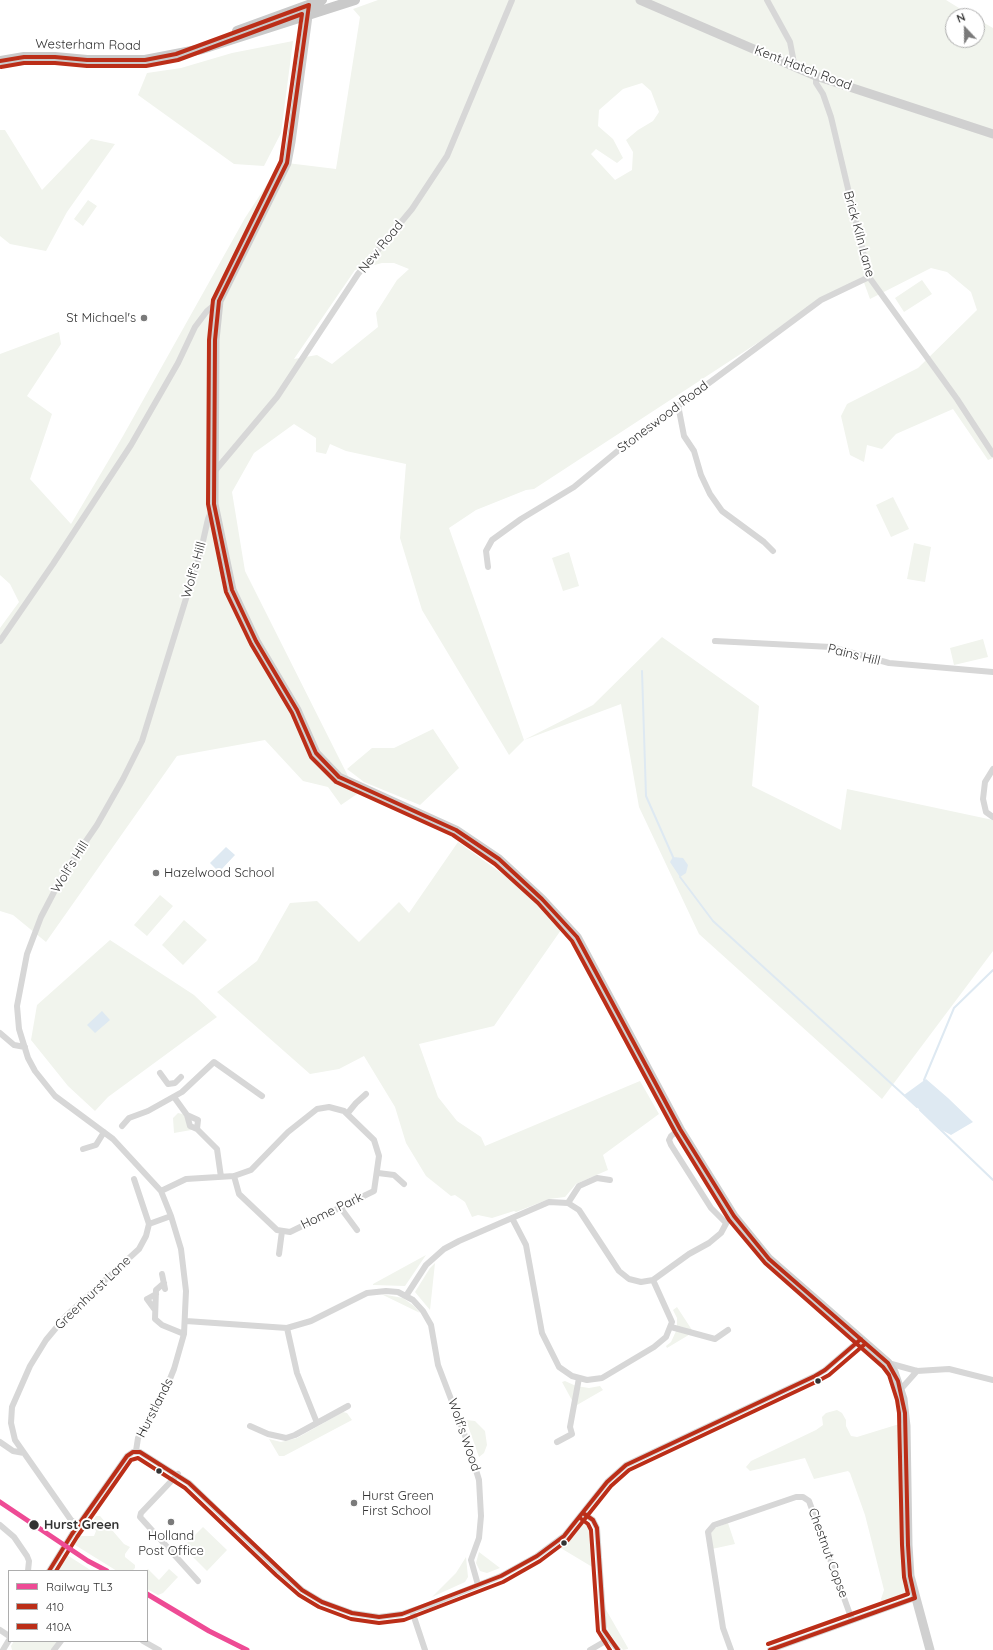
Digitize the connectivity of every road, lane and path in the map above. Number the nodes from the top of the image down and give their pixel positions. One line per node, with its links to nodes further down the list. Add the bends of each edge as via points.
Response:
1 (320, 0): 6 (main road)
2 (355, 0): 6 (main road)
3 (512, 0): 15 (street, New Road, via 447,156 412,208 358,274 277,397)
4 (640, 0): 8 (street, Kent Hatch Road)
5 (767, 0): 8 (street, via 790,42)
6 (310, 9): 7 (main road, Westerham Road, via 202,49 145,60 40,57); 12 (street, via 287,163)
7 (0, 60)
8 (795, 68): 9 (street, Kent Hatch Road)
9 (816, 76): 10 (street, Kent Hatch Road); 11 (street, Brick Kiln Lane, via 816,83 831,117)
10 (993, 134)
11 (869, 277): 13 (street, Stoneswood Road, via 821,300); 14 (street, Brick Kiln Lane, via 957,399)
12 (219, 301): 15 (street, via 215,340); 19 (street, via 207,311 195,327 178,363 131,445 54,564)
13 (678, 405): 17 (street, via 684,436 694,451 701,476 710,494 722,511); 18 (street, Stoneswood Road, via 574,487 492,540 486,551)
14 (993, 454)
15 (214, 472): 16 (street)
16 (214, 504): 25 (street, Wolf's Hill, via 142,741 97,825 64,873 36,928 17,1006); 35 (street, via 232,590 256,641 297,710 316,753 339,778 456,830 499,859 542,899 577,937)
17 (773, 551)
18 (488, 567)
19 (0, 641)
20 (715, 641): 21 (street, Pains Hill, via 831,648 889,663)
21 (993, 672)
22 (993, 769): 23 (street, via 985,782 983,799 986,812)
23 (993, 817)
24 (0, 1033): 25 (street, via 14,1045)
25 (24, 1047): 36 (street, Wolf's Hill, via 36,1071 55,1096)
26 (160, 1073): 28 (street, via 168,1084)
27 (181, 1077): 28 (street)
28 (176, 1082): 29 (street)
29 (182, 1092): 31 (street, via 214,1062); 32 (street)
30 (366, 1094): 33 (street)
31 (262, 1096)
32 (174, 1097): 34 (street, via 129,1118); 40 (street, via 187,1115 190,1126 197,1129 217,1149)
33 (347, 1114): 38 (street, Home Park, via 374,1140 379,1156); 39 (street, Home Park, via 329,1106 317,1109 288,1132 251,1170)
34 (122, 1126)
35 (680, 1129): 48 (street); 50 (street, via 671,1136 671,1145 711,1208)
36 (104, 1132): 37 (street, via 96,1145); 44 (street, Wolf's Hill, via 132,1158)
37 (83, 1149)
38 (378, 1173): 43 (street, via 394,1175); 46 (street, Home Park, via 374,1191)
39 (234, 1176): 40 (street, Home Park); 53 (street, via 238,1194 277,1230)
40 (221, 1177): 44 (street, Home Park, via 186,1179)
41 (134, 1179): 51 (street)
42 (610, 1180): 45 (street, via 596,1178 579,1186)
43 (404, 1184)
44 (161, 1191): 47 (street, Hurstlands)
45 (568, 1203): 49 (street, via 549,1202); 56 (street, via 584,1216 624,1276 641,1282)
46 (340, 1207): 52 (street); 53 (street, Home Park, via 290,1232)
47 (171, 1216): 51 (street); 58 (street, Hurstlands, via 183,1264)
48 (734, 1216): 50 (street); 63 (street, via 769,1259)
49 (512, 1218): 57 (street, via 444,1249 426,1265); 66 (street, via 526,1246 539,1322 545,1340 559,1367)
50 (726, 1223): 56 (street, via 715,1239)
51 (149, 1224): 72 (street, Greenhurst Lane, via 139,1249 66,1316 38,1353 12,1407 11,1423)
52 (357, 1230)
53 (282, 1231): 54 (street)
54 (279, 1254)
55 (162, 1274): 62 (street, via 164,1286 156,1290 155,1319 162,1325)
56 (653, 1280): 59 (street, via 670,1318)
57 (406, 1296): 60 (street, Wolf's Wood, via 386,1291 367,1293 311,1321); 85 (street, Wolf's Wood, via 423,1311 431,1325 438,1364 476,1467 481,1516 479,1538 471,1560)
58 (186, 1321): 60 (street, Wolf's Wood); 62 (street, Hurstlands)
59 (671, 1327): 61 (street, via 715,1339); 66 (street, via 662,1342 607,1375 594,1380)
60 (287, 1328): 70 (street, via 297,1373)
61 (728, 1330)
62 (184, 1334): 76 (street, Hurstlands, via 174,1369 165,1391 138,1438)
63 (861, 1339): 64 (street); 79 (street, via 815,1376 626,1465 607,1482)
64 (888, 1363): 65 (street); 68 (street)
65 (917, 1371): 67 (street, via 948,1369); 68 (street)
66 (579, 1378): 74 (street, via 570,1427 572,1434)
67 (993, 1380)
68 (901, 1389): 86 (street, via 906,1426 910,1576)
69 (348, 1406): 70 (street)
70 (317, 1423): 71 (street, via 286,1438 273,1436)
71 (250, 1426)
72 (16, 1440): 75 (street); 77 (street, Greenhurst Lane)
73 (0, 1442): 75 (street)
74 (557, 1442)
75 (7, 1447): 77 (street)
76 (136, 1452): 78 (street, via 143,1453); 81 (street, Hurstlands, via 127,1456)
77 (24, 1453): 81 (street, Greenhurst Lane, via 71,1520)
78 (178, 1474): 84 (street, via 140,1517); 87 (street, via 293,1583 312,1596 339,1609 366,1616 392,1616)
79 (584, 1513): 85 (street, via 564,1536 547,1550); 89 (street, via 593,1520 597,1528 604,1630)
80 (0, 1525): 82 (street, via 14,1537 27,1556)
81 (78, 1526): 83 (street, Hurstlands)
82 (28, 1570)
83 (50, 1570)
84 (198, 1581)
85 (478, 1585): 87 (street)
86 (915, 1598): 88 (street); 99 (street)
87 (412, 1611): 94 (street)
88 (852, 1620): 97 (street, Chestnut Copse, via 809,1501 803,1497 796,1497 714,1525 708,1532 723,1628); 98 (street)
89 (609, 1640): 95 (street); 96 (street)
90 (60, 1642): 92 (street)
91 (145, 1642): 93 (street)
92 (54, 1650)
93 (159, 1650)
94 (425, 1650)
95 (590, 1650)
96 (618, 1650)
97 (731, 1650)
98 (770, 1650)
99 (930, 1650)

